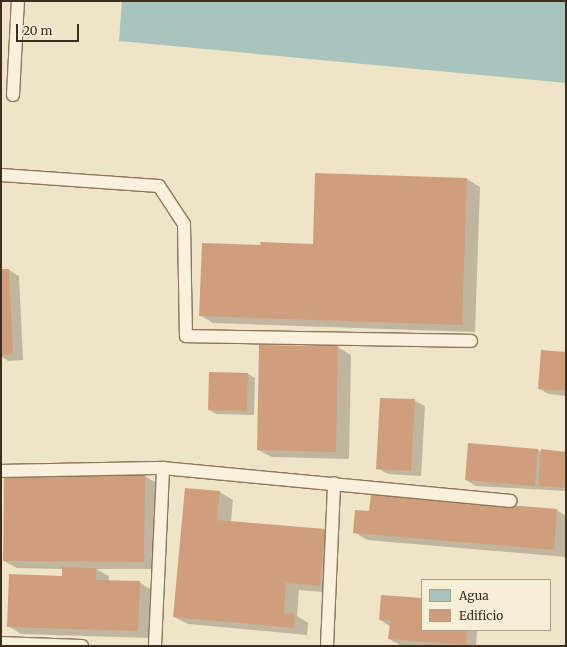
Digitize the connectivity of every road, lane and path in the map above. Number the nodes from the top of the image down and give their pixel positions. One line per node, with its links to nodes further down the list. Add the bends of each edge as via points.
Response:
1 (18, 1): 2 (lane)
2 (13, 95)
3 (1, 175): 4 (lane, via 159,186 184,224 186,336)
4 (470, 341)
5 (163, 468): 6 (lane); 7 (lane); 11 (lane)
6 (1, 471)
7 (334, 483): 8 (lane); 12 (lane)
8 (510, 501)
9 (1, 643): 10 (lane)
10 (82, 646)
11 (155, 646)
12 (327, 646)

